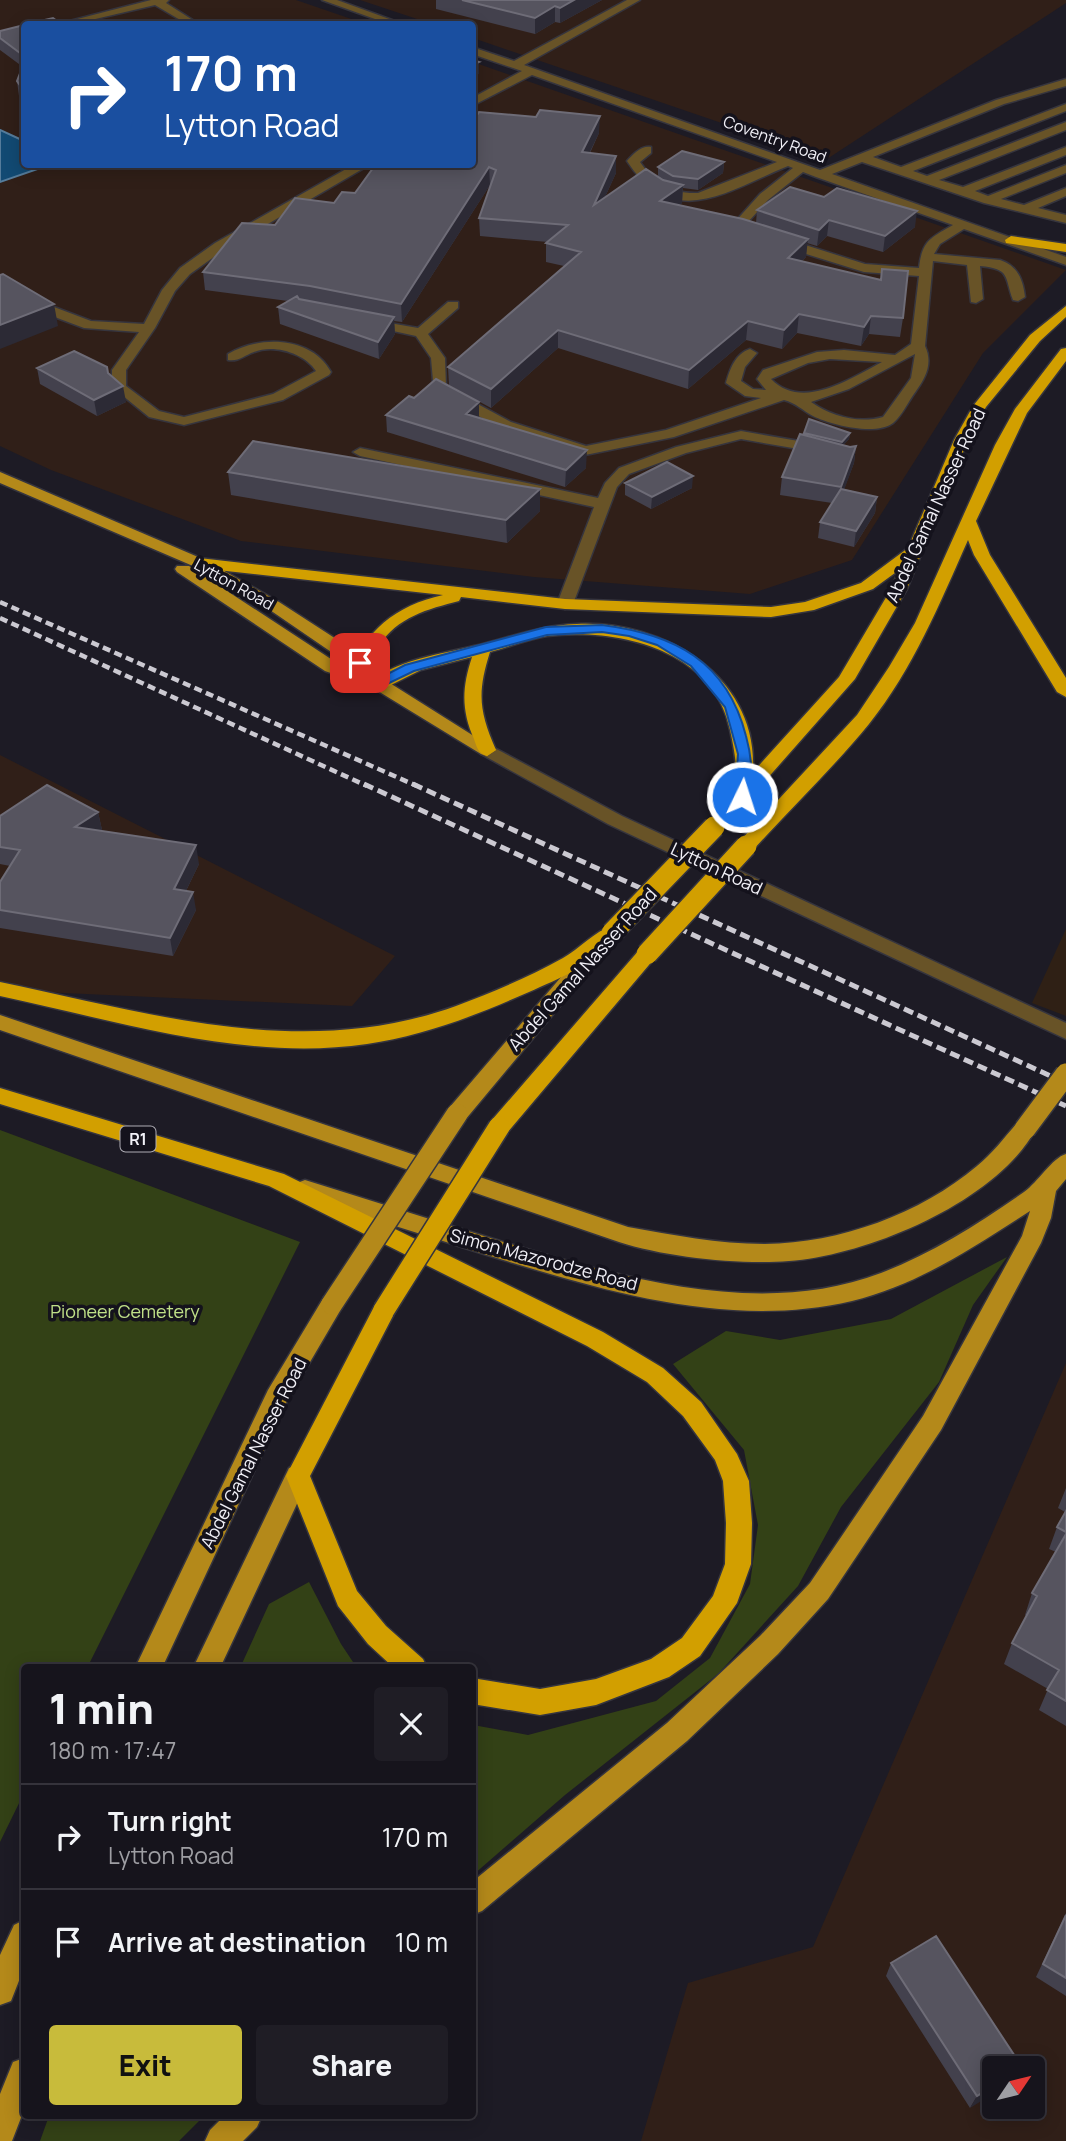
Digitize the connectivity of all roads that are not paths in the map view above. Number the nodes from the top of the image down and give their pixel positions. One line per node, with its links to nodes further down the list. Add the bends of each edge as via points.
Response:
1 (327, 0): 6 (street)
2 (635, 0): 8 (street)
3 (161, 1): 4 (street); 5 (street)
4 (76, 21)
5 (190, 21)
6 (389, 21)
7 (476, 51): 8 (street, Coventry Road)
8 (514, 65): 9 (street, Coventry Road)
9 (531, 71): 12 (street); 18 (street, Coventry Road)
10 (1066, 82): 17 (street)
11 (1066, 91): 19 (street)
12 (476, 101)
13 (1066, 107): 23 (street)
14 (1066, 126): 25 (street)
15 (647, 150): 18 (street, via 634,161 647,183 687,198 701,197)
16 (1066, 151): 26 (street)
17 (860, 158): 19 (street); 24 (street)
18 (788, 162): 20 (street, Coventry Road)
19 (874, 162): 23 (street)
20 (802, 167): 24 (street, Coventry Road); 35 (street, via 740,223 747,231 864,268)
21 (358, 168): 42 (street, via 220,246 185,271)
22 (1066, 169): 28 (street)
23 (901, 171): 25 (street)
24 (820, 174): 31 (street, Coventry Road)
25 (927, 180): 26 (street)
26 (962, 192): 28 (street)
27 (1066, 192): 29 (street)
28 (988, 200): 29 (street)
29 (1023, 210): 30 (street)
30 (1062, 217)
31 (964, 224): 32 (street, via 935,241); 33 (street, Coventry Road)
32 (929, 257): 34 (street); 35 (street)
33 (1065, 258)
34 (973, 261): 37 (street, via 1009,268); 38 (street)
35 (927, 273): 44 (street)
36 (3, 283): 42 (street, via 49,310 89,325)
37 (1018, 297)
38 (976, 299)
39 (453, 305): 43 (street)
40 (1066, 310): 56 (highway, Abdel Gamal Nasser Road, via 1035,338 980,406 961,440)
41 (351, 318): 43 (street)
42 (148, 328): 47 (street, via 119,370 119,387 167,419 184,421 278,397 324,372 308,355 286,348 263,345)
43 (421, 333): 49 (street, via 438,358 439,390 506,425 586,450 669,434)
44 (918, 346): 48 (street); 49 (street, via 923,357 918,378 888,420 868,425 821,414)
45 (1066, 352): 54 (highway, Abdel Gamal Nasser Road, via 1020,412)
46 (750, 353): 49 (street, via 738,366 733,383 750,393)
47 (233, 357)
48 (895, 359): 49 (street, via 822,394); 49 (street, via 842,353 802,359 764,376 765,382)
49 (792, 397)
50 (360, 452): 53 (street)
51 (837, 453): 53 (street, via 741,435 624,471 610,486)
52 (0, 477): 55 (main road, Lytton Road)
53 (603, 504): 59 (street)
54 (968, 522): 63 (highway, via 982,555); 75 (highway, Abdel Gamal Nasser Road, bridge, via 923,623 870,709 647,954 499,1127 384,1310)
55 (150, 544): 57 (main road, Lytton Road); 61 (main road, Lytton Road, via 331,667)
56 (918, 548): 59 (highway, via 867,586 834,599 771,612); 65 (highway, Abdel Gamal Nasser Road, via 846,679)
57 (199, 563): 58 (highway); 61 (main road, Lytton Road, via 273,605)
58 (473, 595): 59 (highway); 61 (highway, via 433,601 397,618 373,638)
59 (565, 604)
60 (483, 649): 62 (highway, via 410,668); 64 (highway, via 470,695 471,711); 65 (highway, via 546,631 580,628 630,632 676,649 703,671 732,707 744,754)
61 (358, 670): 62 (main road, Lytton Road)
62 (379, 684): 64 (main road, Lytton Road)
63 (1066, 692)
64 (487, 750): 69 (street, Lytton Road, via 615,820)
65 (742, 797): 66 (highway, Abdel Gamal Nasser Road, bridge)
66 (606, 939): 67 (highway, via 537,981 484,1003 426,1025 350,1039 259,1039); 76 (main road, Abdel Gamal Nasser Road, bridge, via 457,1114 332,1304 277,1397)
67 (0, 989)
68 (0, 1022): 70 (main road, bridge, via 627,1236 767,1253 878,1232 932,1207 985,1173)
69 (1066, 1032)
70 (1066, 1074)
71 (0, 1096): 73 (highway, Simon Mazorodze Road / R1)
72 (1066, 1162): 74 (main road, Simon Mazorodze Road / R1)
73 (276, 1180): 74 (main road, Simon Mazorodze Road / R1, via 564,1268 676,1294 735,1302 838,1295 905,1272 959,1245); 79 (highway, via 595,1339 655,1375 692,1409 725,1454 736,1481 737,1564 723,1603 691,1647 660,1668 596,1692 540,1702)
74 (1046, 1187): 80 (main road, via 1032,1237 932,1423 819,1591 677,1731)
75 (298, 1476): 77 (main road, Abdel Gamal Nasser Road); 78 (highway, via 347,1598 377,1635)
76 (150, 1664)
77 (208, 1664)
78 (410, 1664)
79 (476, 1692)
80 (476, 1898)
81 (21, 1942): 82 (main road)
82 (0, 1990)
83 (21, 2080): 85 (main road)
84 (243, 2119): 86 (main road)
85 (0, 2132)
86 (220, 2141)

